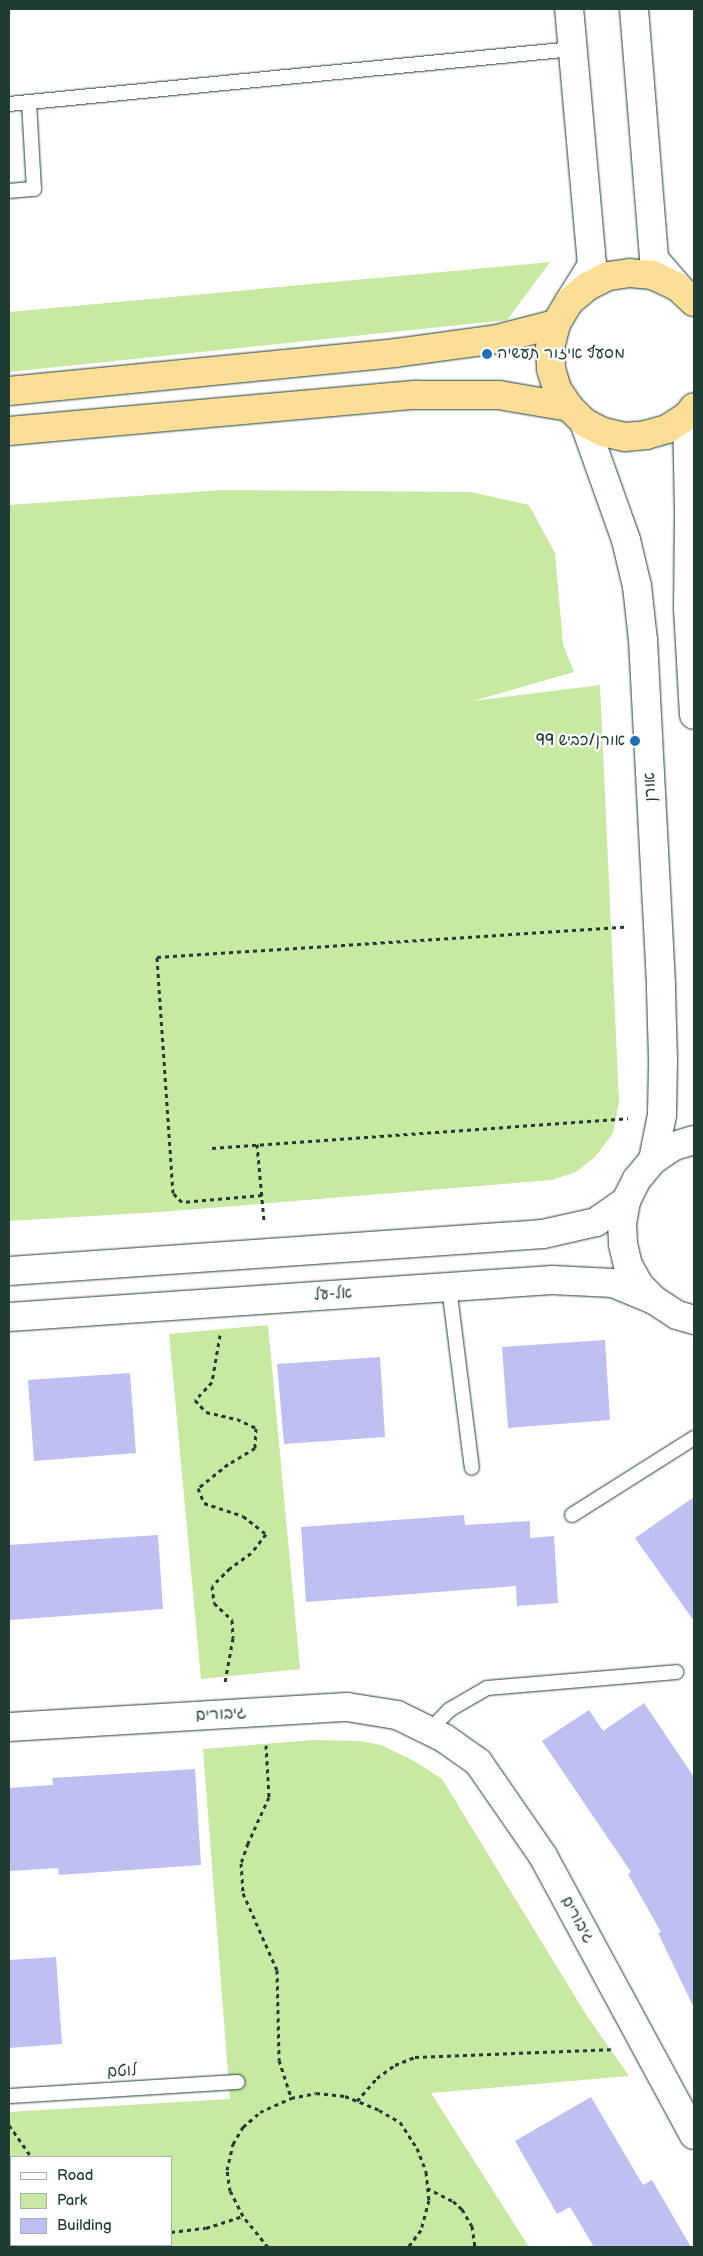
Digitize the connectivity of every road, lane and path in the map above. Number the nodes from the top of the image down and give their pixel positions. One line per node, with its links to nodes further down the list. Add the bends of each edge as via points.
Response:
1 (569, 9): 3 (street)
2 (634, 9): 7 (street, via 654,259)
3 (573, 49): 4 (lane); 8 (street, via 592,265)
4 (29, 102): 5 (lane); 6 (lane, via 34,189)
5 (9, 104)
6 (9, 191)
7 (686, 294): 8 (highway, via 652,275 608,276 588,286)
8 (563, 313): 9 (highway, via 498,339 394,353); 11 (highway, via 550,348 551,369 558,390)
9 (9, 391)
10 (691, 411): 11 (highway, via 667,429 625,437 603,432); 13 (street, via 688,608)
11 (576, 414): 12 (highway, via 499,395 416,395); 14 (street, אורן, via 626,540 637,586 643,640)
12 (9, 431)
13 (694, 715)
14 (658, 925): 15 (street, אורן); 20 (path, via 157,957 173,1193 182,1202)
15 (662, 1115): 17 (path); 19 (street, אורן)
16 (694, 1140): 19 (street, via 674,1146)
17 (257, 1144): 18 (path); 20 (path)
18 (212, 1148)
19 (653, 1160): 21 (street, via 637,1179)
20 (262, 1195): 22 (path)
21 (626, 1201): 22 (street, via 596,1222 543,1234); 25 (street, via 622,1223 628,1265 639,1285)
22 (267, 1253): 23 (street)
23 (9, 1271)
24 (449, 1287): 25 (street, אל-על, via 581,1280 613,1283); 26 (street, אל-על); 30 (lane)
25 (654, 1300): 28 (street)
26 (221, 1302): 27 (street, אל-על); 33 (path, via 223,1317 212,1382 195,1400 206,1412 238,1419 256,1428 255,1448 198,1488 204,1503 243,1516 266,1534 251,1553 212,1586 214,1603 232,1620 233,1638)
27 (9, 1317)
28 (689, 1322)
29 (694, 1438): 31 (lane)
30 (472, 1468)
31 (572, 1515)
32 (676, 1672): 36 (lane, via 487,1688 449,1710)
33 (224, 1676)
34 (262, 1712): 35 (street, גיבורים); 36 (street, גיבורים, via 347,1707 397,1715); 40 (path, via 270,1777 269,1797 241,1863 243,1893 277,1970 279,2060)
35 (9, 1726)
36 (429, 1731): 37 (street, גיבורים, via 478,1762 543,1856)
37 (647, 2048): 41 (path, via 416,2057 395,2065 377,2078); 43 (street, גיבורים)
38 (238, 2082): 39 (lane, לוטם)
39 (9, 2096)
40 (291, 2098): 41 (path, via 316,2093 345,2096); 46 (path, via 260,2112 243,2127 233,2144 227,2170 230,2192)
41 (357, 2101): 45 (path, via 400,2122 417,2148 426,2172)
42 (9, 2125): 44 (path)
43 (692, 2126)
44 (30, 2156)
45 (427, 2188): 49 (path, via 428,2200 421,2230); 50 (path, via 462,2209 472,2226)
46 (243, 2216): 47 (path, via 206,2228); 48 (path)
47 (172, 2232)
48 (268, 2247)
49 (408, 2247)
50 (475, 2247)

